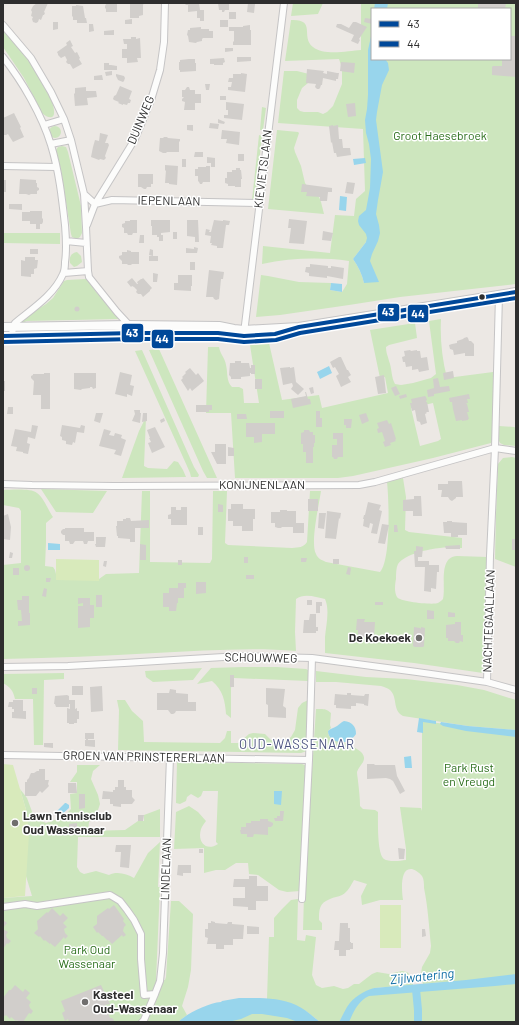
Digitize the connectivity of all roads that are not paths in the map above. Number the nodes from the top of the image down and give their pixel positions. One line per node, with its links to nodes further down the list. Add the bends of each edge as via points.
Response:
1 (165, 3): 13 (street, DUINWEG, via 160,70 151,100 135,139)
2 (284, 3): 12 (street, KIEVIETSLAAN)
3 (3, 25): 5 (street, via 31,58)
4 (3, 57): 6 (street, via 16,73)
5 (64, 119): 6 (street); 7 (street)
6 (44, 125): 8 (street)
7 (71, 140): 8 (street); 11 (street)
8 (51, 144): 10 (street)
9 (3, 166): 10 (street)
10 (56, 167): 15 (street, via 63,202)
11 (84, 194): 13 (street); 14 (street)
12 (259, 203): 13 (street, IEPENLAAN, via 112,200); 25 (street, KIEVIETSLAAN)
13 (95, 204): 14 (street, DUINWEG)
14 (86, 227): 16 (street)
15 (66, 241): 16 (street); 18 (street)
16 (86, 243): 17 (street)
17 (88, 271): 18 (street); 21 (street, via 89,277)
18 (64, 273): 23 (street, via 50,294 15,323)
19 (516, 292): 20 (street)
20 (499, 295): 25 (street, via 299,327); 27 (street, NACHTEGAALLAAN)
21 (130, 325): 23 (street); 24 (street); 25 (street, via 219,326)
22 (3, 328): 23 (street)
23 (13, 331): 24 (street); 26 (street)
24 (134, 333): 25 (street)
25 (244, 333)
26 (3, 336)
27 (495, 448): 28 (street, KONIJNENLAAN); 29 (street, KONIJNENLAAN, via 359,485); 32 (street, NACHTEGAALLAAN)
28 (516, 451)
29 (3, 484)
30 (312, 658): 31 (street, SCHOUWWEG, via 240,656); 32 (street, SCHOUWWEG); 36 (street)
31 (3, 667)
32 (487, 682): 33 (street, SCHOUWWEG)
33 (516, 690)
34 (3, 755): 35 (street, GROEN VAN PRINSTERERLAAN)
35 (170, 758): 36 (street, GROEN VAN PRINSTERERLAAN); 39 (street, LINDELAAN, via 163,953)
36 (309, 760): 37 (street)
37 (302, 900)
38 (3, 907): 39 (street, via 25,904 37,906 110,895 128,910 138,927 141,934 144,995)
39 (156, 994): 40 (street)
40 (142, 1022)

